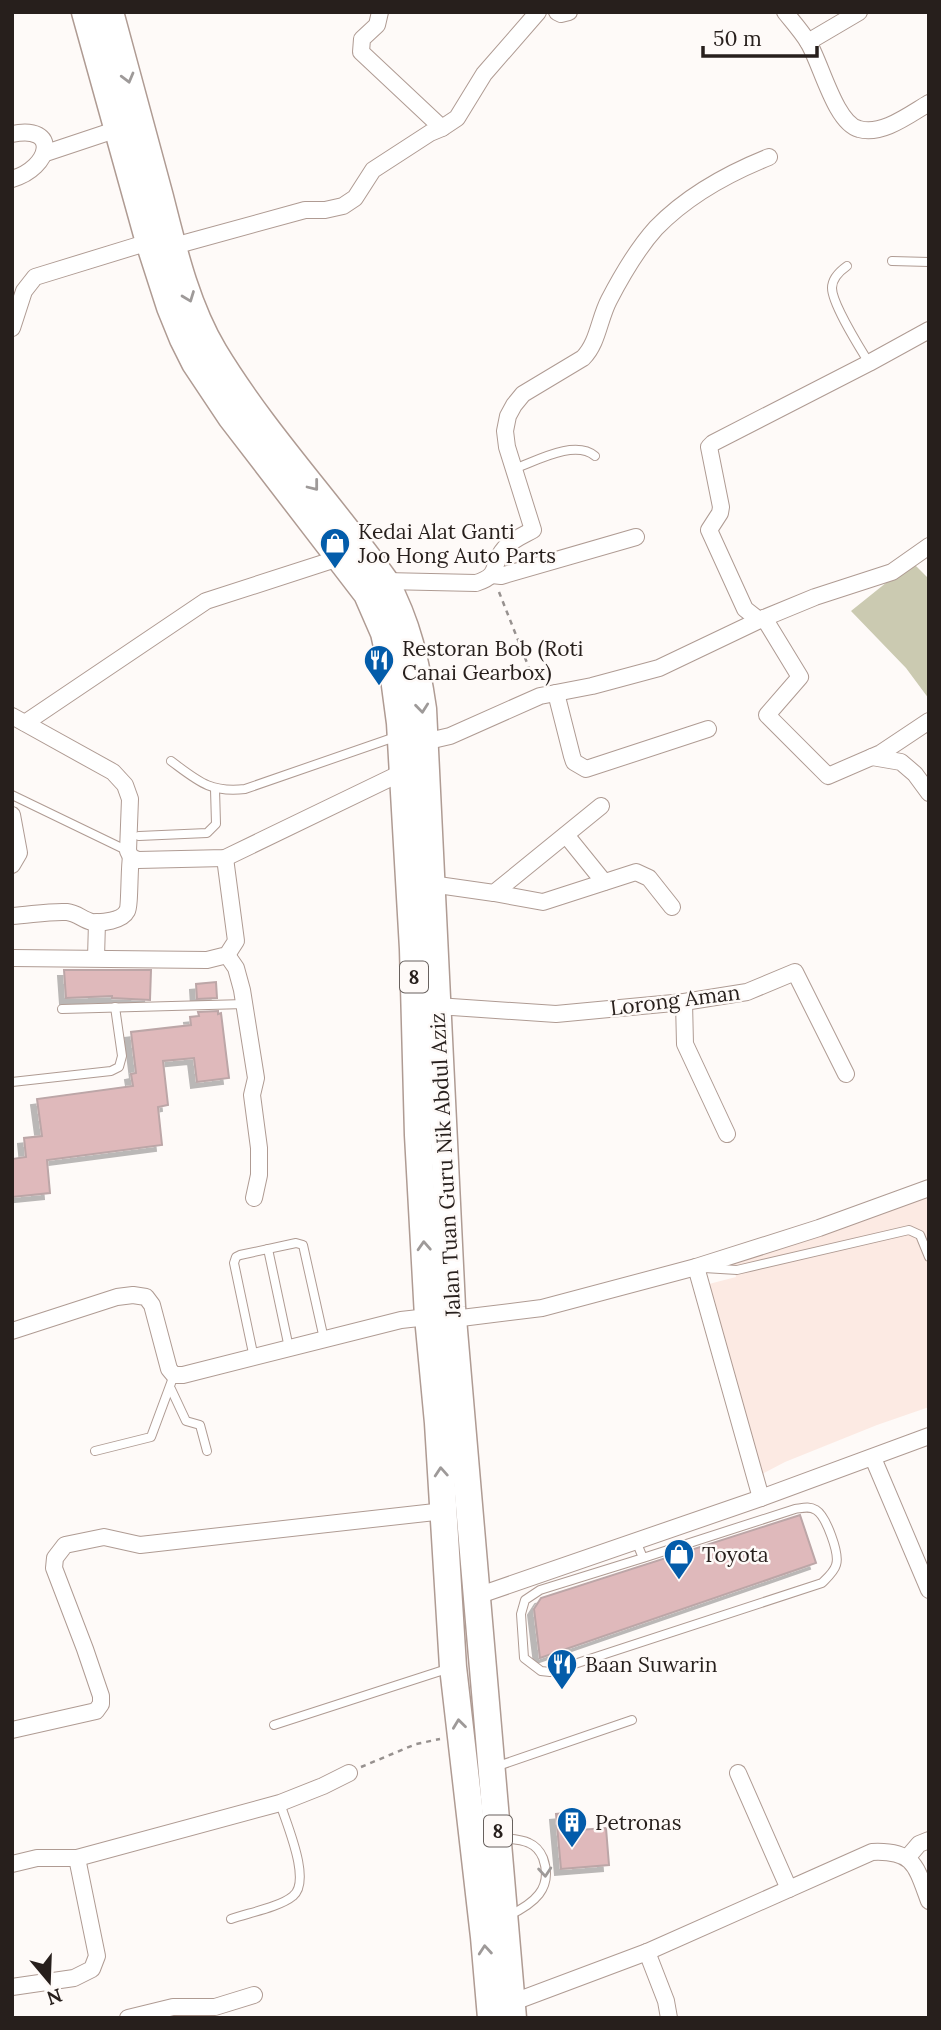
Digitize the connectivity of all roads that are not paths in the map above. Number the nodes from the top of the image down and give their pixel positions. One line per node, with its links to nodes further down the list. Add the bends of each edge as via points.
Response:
1 (85, 12): 12 (main road, Jalan Tuan Guru Nik Abdul Aziz / 8)
2 (110, 12): 17 (main road, Jalan Tuan Guru Nik Abdul Aziz / 8, one-way to 17)
3 (380, 12): 11 (street, via 377,25 362,39 361,52)
4 (538, 12): 11 (street, via 484,74 457,118)
5 (557, 12): 6 (street)
6 (569, 12)
7 (785, 12): 9 (street)
8 (859, 12): 9 (street)
9 (808, 42): 10 (street, via 844,119 858,129 891,124)
10 (929, 103)
11 (442, 128): 17 (street, via 373,170 355,198 343,206 305,210)
12 (118, 129): 14 (street); 17 (main road, Jalan Tuan Guru Nik Abdul Aziz / 8)
13 (12, 134): 14 (street, via 42,138)
14 (46, 153): 16 (street, via 27,172)
15 (769, 157): 25 (street, via 709,186 657,227 607,303 591,350 523,394 514,405 505,430)
16 (12, 179)
17 (161, 244): 21 (street, via 35,277 24,291); 28 (main road, Jalan Tuan Guru Nik Abdul Aziz / 8, via 170,307 195,363); 30 (main road, Jalan Tuan Guru Nik Abdul Aziz / 8, one-way to 30, via 213,351)
18 (892, 261): 19 (lane)
19 (929, 262)
20 (847, 266): 23 (lane, via 832,288)
21 (12, 328)
22 (929, 330): 23 (street)
23 (869, 363): 31 (street, via 709,447 721,507 709,530 745,609)
24 (595, 456): 25 (lane, via 570,449)
25 (514, 469): 29 (street, via 533,530 503,550)
26 (636, 537): 29 (street)
27 (929, 546): 31 (street, via 892,572)
28 (339, 558): 33 (street, via 206,601); 36 (main road, Jalan Tuan Guru Nik Abdul Aziz / 8, via 367,594 384,633)
29 (492, 575): 30 (street, via 476,583)
30 (386, 581): 36 (main road, Jalan Tuan Guru Nik Abdul Aziz / 8, one-way to 36, via 410,636 423,709)
31 (761, 619): 32 (street, via 659,668); 37 (street, via 800,677 767,715 828,776)
32 (548, 695): 35 (street, via 574,762 586,769); 36 (street, via 450,736)
33 (19, 720): 47 (street, via 113,772 125,785 130,799)
34 (929, 721): 37 (street)
35 (708, 729)
36 (412, 739): 39 (main road, Jalan Tuan Guru Nik Abdul Aziz / 8); 40 (lane, via 245,789); 51 (main road, Jalan Tuan Guru Nik Abdul Aziz / 8)
37 (872, 757): 41 (street, via 901,762)
38 (171, 761): 40 (lane)
39 (402, 772): 48 (street); 66 (main road, Jalan Tuan Guru Nik Abdul Aziz / 8)
40 (215, 789): 46 (lane, via 216,824 207,833)
41 (929, 793)
42 (12, 795): 47 (lane)
43 (601, 806): 45 (street)
44 (12, 815): 49 (street, via 19,853)
45 (566, 835): 50 (street); 52 (street)
46 (139, 836)
47 (130, 854): 48 (street, via 138,860); 55 (street, via 127,910 120,918)
48 (225, 858): 56 (street, via 236,941)
49 (12, 866)
50 (604, 882): 52 (street, via 543,902); 53 (street, via 641,873)
51 (431, 884): 52 (street); 61 (main road, Jalan Tuan Guru Nik Abdul Aziz / 8)
52 (494, 893)
53 (672, 907)
54 (12, 916): 55 (street, via 69,912)
55 (97, 922): 58 (street)
56 (227, 956): 58 (street, via 207,960); 60 (street, via 236,968)
57 (12, 958): 58 (street)
58 (96, 958)
59 (684, 1002): 61 (street, Lorong Aman, via 556,1014); 64 (street, Lorong Aman, via 747,992 795,972); 67 (street, via 685,1044)
60 (245, 1004): 62 (lane); 69 (street, via 256,1078 252,1095 259,1175)
61 (437, 1006): 66 (main road, Jalan Tuan Guru Nik Abdul Aziz / 8)
62 (115, 1007): 63 (lane); 65 (lane, via 122,1056 119,1068)
63 (62, 1009)
64 (846, 1074)
65 (12, 1082)
66 (431, 1133): 73 (main road, Jalan Tuan Guru Nik Abdul Aziz / 8)
67 (727, 1134)
68 (929, 1188): 72 (street)
69 (254, 1198)
70 (268, 1249): 75 (lane, via 303,1245); 76 (lane); 77 (lane, via 234,1260)
71 (929, 1257): 72 (lane, via 920,1235 909,1230 737,1270)
72 (696, 1267): 73 (street, via 542,1308); 83 (street)
73 (440, 1318): 75 (street, via 401,1320); 84 (main road, Jalan Tuan Guru Nik Abdul Aziz / 8, one-way to 73); 88 (main road, Jalan Tuan Guru Nik Abdul Aziz / 8)
74 (12, 1331): 78 (street, via 117,1297 146,1297)
75 (324, 1339): 76 (street)
76 (289, 1348): 77 (street)
77 (254, 1358): 78 (street)
78 (173, 1382): 80 (lane, via 151,1437); 81 (lane, via 186,1421 200,1425)
79 (929, 1436): 82 (street)
80 (95, 1451)
81 (207, 1451)
82 (873, 1458): 83 (street); 87 (street)
83 (761, 1498): 85 (street)
84 (444, 1511): 90 (main road, Jalan Tuan Guru Nik Abdul Aziz / 8); 93 (street, via 140,1545 104,1537 69,1543 57,1554 54,1568 102,1704 96,1711)
85 (636, 1541): 86 (lane); 88 (street)
86 (643, 1558): 86 (lane, via 540,1590 524,1600 524,1658 550,1672 822,1583 836,1565 837,1554 824,1518 808,1507)
87 (928, 1583)
88 (477, 1596): 89 (main road, Jalan Tuan Guru Nik Abdul Aziz / 8)
89 (481, 1644): 90 (main road); 94 (main road, Jalan Tuan Guru Nik Abdul Aziz / 8)
90 (452, 1660): 92 (lane); 110 (main road, Jalan Tuan Guru Nik Abdul Aziz / 8, one-way to 90, via 484,1937)
91 (632, 1720): 94 (lane)
92 (274, 1725)
93 (12, 1730)
94 (492, 1768): 98 (main road, Jalan Tuan Guru Nik Abdul Aziz / 8)
95 (349, 1773): 97 (street)
96 (738, 1773): 103 (street)
97 (280, 1803): 100 (street); 106 (lane, via 302,1885 294,1896)
98 (498, 1837): 105 (main road, Jalan Tuan Guru Nik Abdul Aziz / 8); 105 (lane, one-way to 105, via 528,1842 540,1851 546,1867 546,1884 539,1896)
99 (929, 1840): 101 (street)
100 (77, 1858): 102 (street, via 37,1857); 108 (street, via 97,1956 92,1969 74,1978)
101 (907, 1858): 103 (street, via 893,1851 872,1852); 104 (street, via 919,1874)
102 (12, 1864)
103 (789, 1889): 107 (street)
104 (929, 1902)
105 (505, 1918): 110 (main road, Jalan Tuan Guru Nik Abdul Aziz / 8)
106 (231, 1919)
107 (647, 1952): 110 (street); 112 (street)
108 (12, 1987)
109 (254, 1995): 111 (street, via 215,2007 173,2007)
110 (505, 2013)
111 (128, 2018)
112 (669, 2018)

